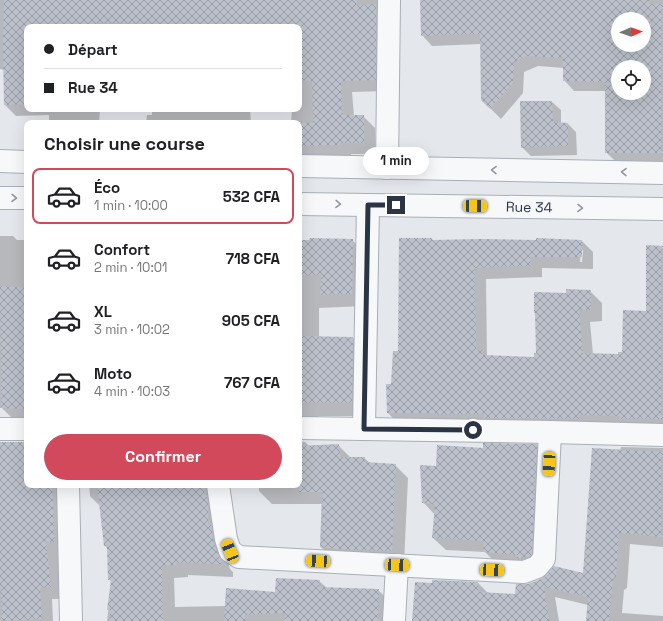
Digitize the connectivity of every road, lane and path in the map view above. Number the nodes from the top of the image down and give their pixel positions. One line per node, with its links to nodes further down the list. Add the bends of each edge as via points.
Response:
1 (389, 0): 5 (street)
2 (0, 162): 3 (street)
3 (24, 162)
4 (302, 166): 5 (street)
5 (387, 168): 6 (street, one-way to 5)
6 (663, 173)
7 (0, 198): 8 (street, one-way to 8)
8 (24, 198)
9 (302, 204): 10 (street, Rue 34, one-way to 10)
10 (368, 205): 11 (street, Rue 34, one-way to 11); 15 (street)
11 (663, 209)
12 (302, 428): 15 (street)
13 (0, 429): 14 (street)
14 (24, 429)
15 (364, 429): 16 (street)
16 (550, 432): 17 (street); 20 (street, via 544,560 537,568 524,572)
17 (663, 435)
18 (68, 488): 21 (street)
19 (218, 488): 20 (street, via 226,539 230,551 239,557)
20 (397, 565): 22 (street)
21 (71, 621)
22 (394, 621)

